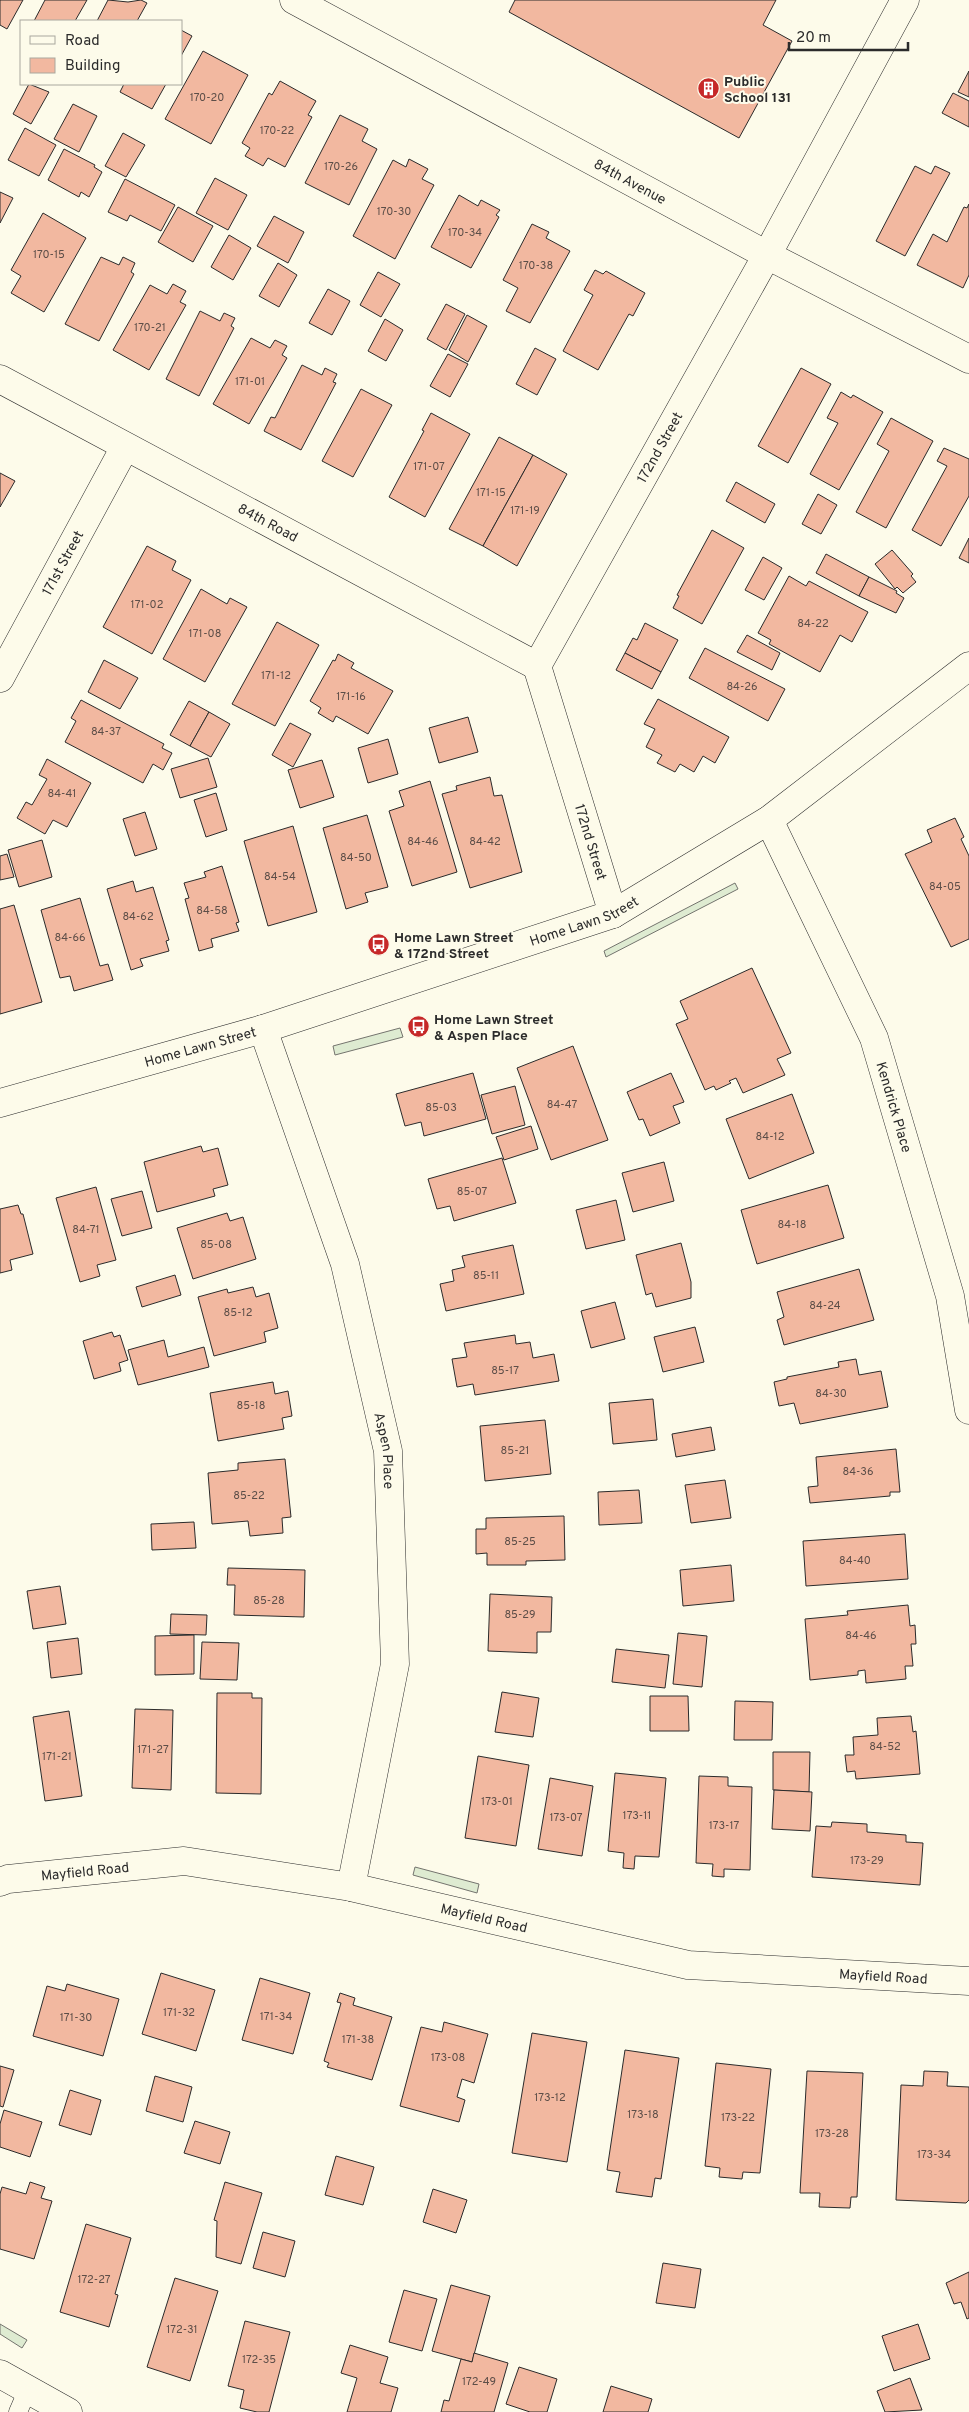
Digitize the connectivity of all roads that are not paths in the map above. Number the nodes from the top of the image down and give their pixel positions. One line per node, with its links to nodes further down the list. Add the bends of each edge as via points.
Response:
1 (294, 0): 3 (street, 84th Avenue)
2 (905, 0): 3 (street, 172nd Street)
3 (767, 255): 4 (street, 84th Avenue); 7 (street, 172nd Street)
4 (969, 359)
5 (0, 379): 6 (street, 84th Road)
6 (124, 447): 7 (street, 84th Road); 9 (street, 171st Street)
7 (537, 666): 11 (street, 172nd Street)
8 (969, 666): 10 (street, Home Lawn Street)
9 (0, 678)
10 (769, 820): 11 (street, Home Lawn Street); 14 (street, Kendrick Place, via 874,1038 950,1296)
11 (613, 914): 12 (street, Home Lawn Street)
12 (263, 1029): 13 (street, Home Lawn Street); 16 (street, Aspen Place, via 345,1264 388,1451 395,1664)
13 (0, 1103)
14 (969, 1410)
15 (0, 1882): 16 (street, Mayfield Road, via 8,1878 184,1861)
16 (351, 1887): 17 (street, Mayfield Road, via 688,1966)
17 (969, 1981)
18 (10, 2389): 19 (street)
19 (68, 2412)

